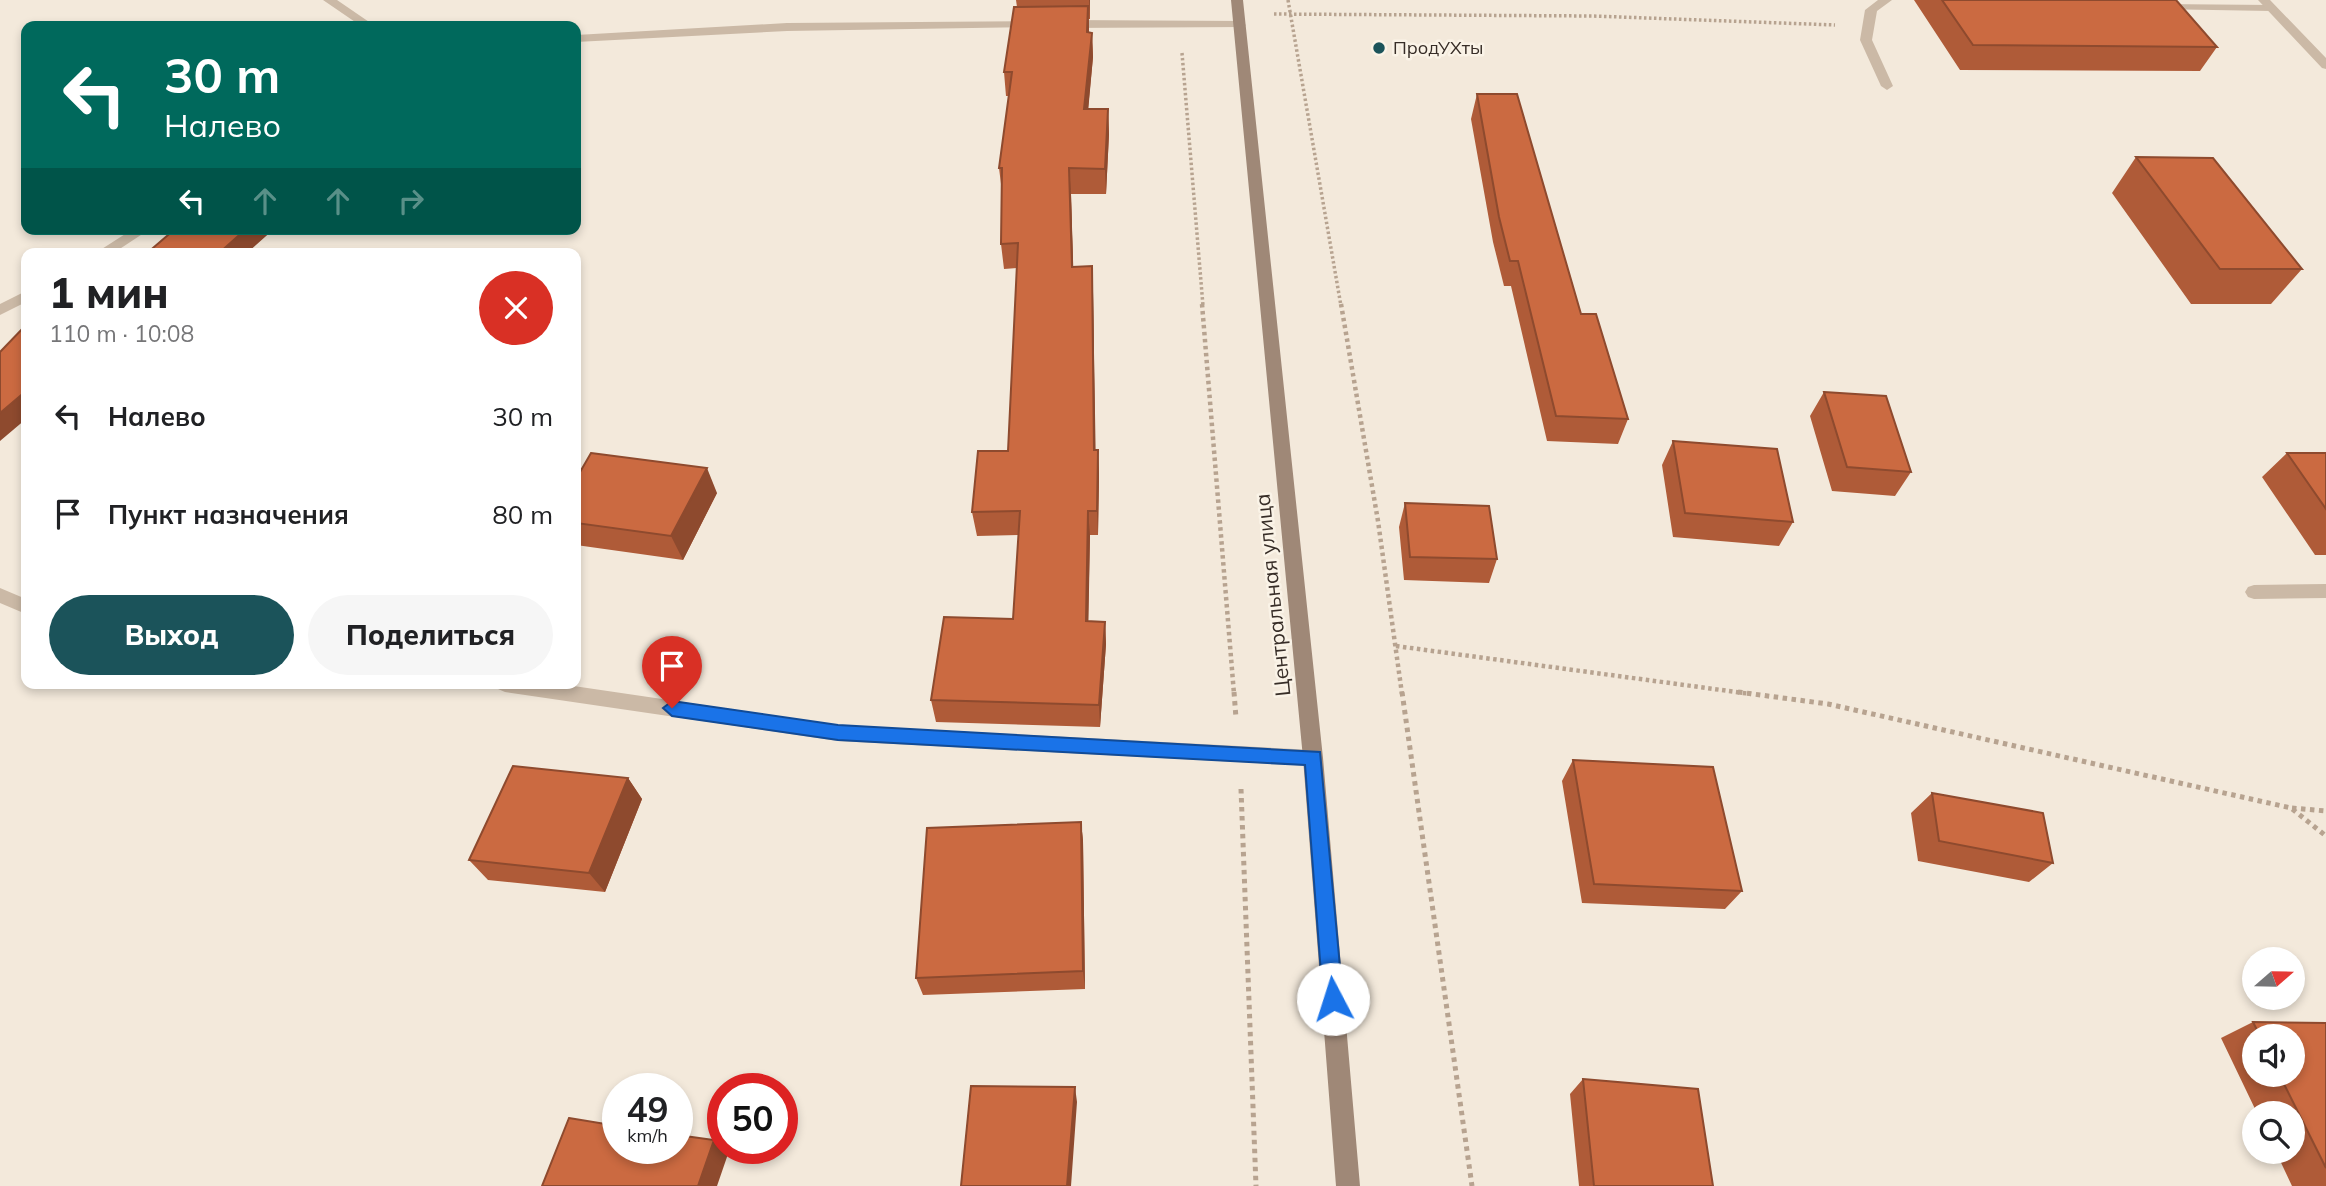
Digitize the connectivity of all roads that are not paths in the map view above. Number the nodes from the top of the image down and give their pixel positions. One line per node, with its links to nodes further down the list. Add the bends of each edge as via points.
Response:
1 (329, 0): 6 (street)
2 (1886, 0): 11 (street, via 1871,10 1868,43)
3 (2267, 4): 4 (street); 10 (street)
4 (2151, 7)
5 (1238, 13): 7 (street, via 1179,24); 21 (main road, Центральная улица)
6 (361, 21)
7 (1057, 24)
8 (1044, 25): 9 (street, via 787,27)
9 (581, 39)
10 (2326, 65)
11 (1887, 86)
12 (133, 235): 13 (street)
13 (111, 248)
14 (21, 299): 15 (street)
15 (0, 310)
16 (2326, 591): 17 (street)
17 (2254, 592)
18 (0, 595): 19 (street)
19 (21, 605)
20 (539, 689): 21 (street, via 838,733)
21 (1313, 758): 22 (main road, Центральная улица)
22 (1348, 1186)

